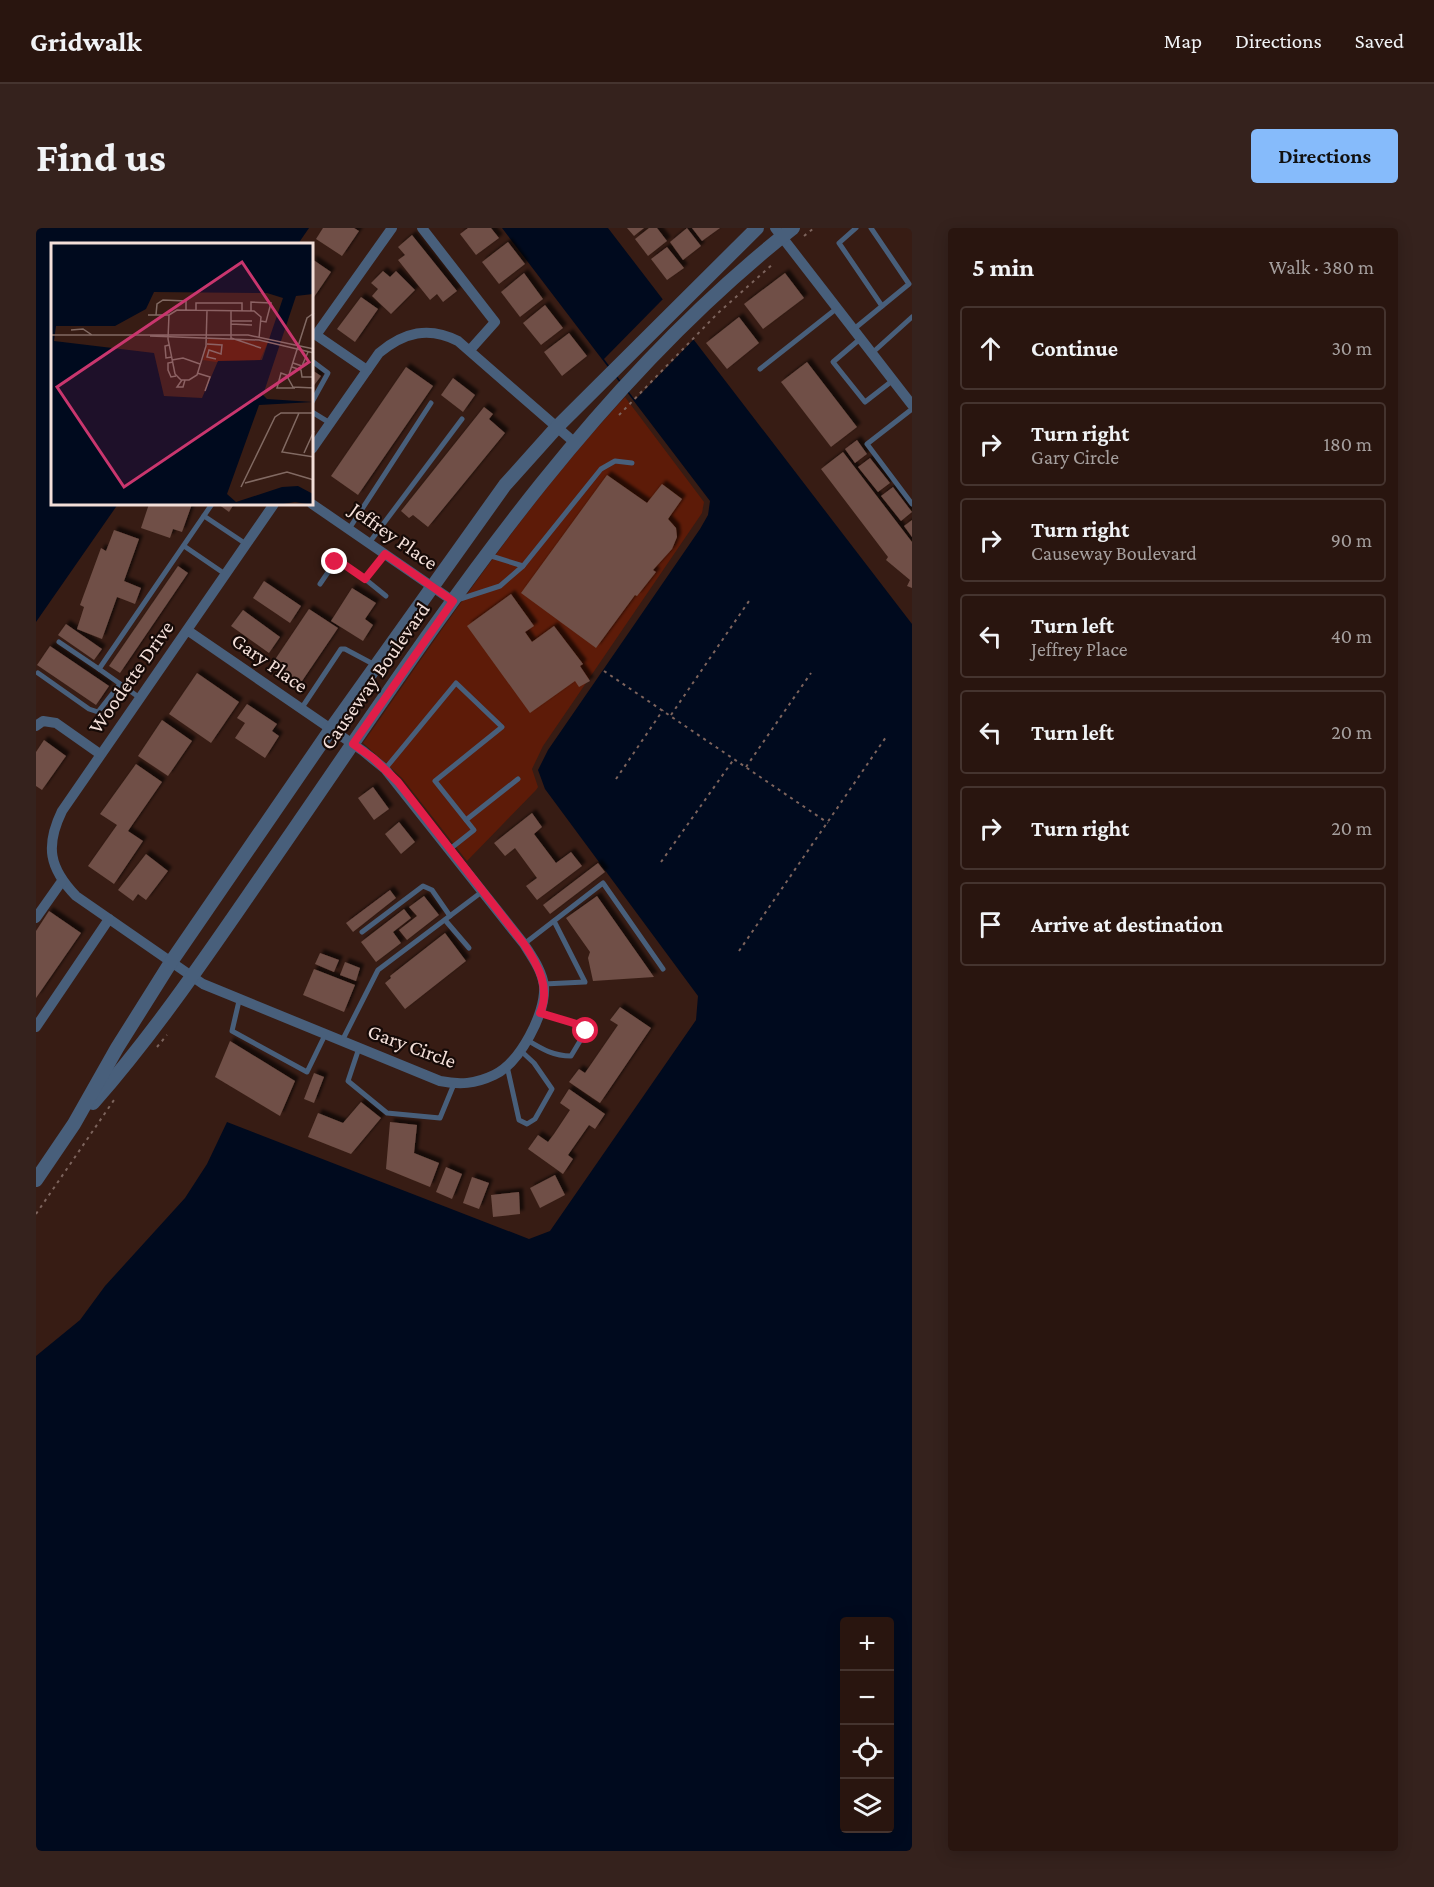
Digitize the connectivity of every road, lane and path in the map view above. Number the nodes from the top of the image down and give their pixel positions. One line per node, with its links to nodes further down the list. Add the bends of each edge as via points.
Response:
1 (392, 228): 17 (street, via 316,335)
2 (423, 228): 13 (street, via 495,322)
3 (757, 228): 26 (street, Causeway Boulevard)
4 (814, 228): 8 (path)
5 (856, 228): 9 (lane, via 839,243)
6 (871, 228): 9 (lane, via 909,284)
7 (784, 231): 8 (street); 27 (street, Causeway Boulevard, via 689,321)
8 (791, 248): 10 (street); 24 (path, via 717,314)
9 (882, 306): 12 (lane)
10 (836, 309): 12 (street); 16 (lane)
11 (912, 317): 14 (lane)
12 (856, 335): 14 (street); 18 (lane, via 833,362 865,402)
13 (470, 350): 17 (street, via 445,334 410,333 379,352); 26 (street)
14 (871, 354): 18 (street)
15 (314, 363): 19 (lane, via 328,374)
16 (760, 369)
17 (367, 370): 25 (street)
18 (892, 381): 21 (street)
19 (314, 398)
20 (430, 403): 35 (lane)
21 (912, 407): 30 (lane, via 867,444)
22 (314, 413): 25 (lane)
23 (462, 419): 36 (lane)
24 (615, 419)
25 (330, 423): 28 (street)
26 (557, 427): 27 (street); 45 (street, Causeway Boulevard, via 505,485)
27 (574, 442): 40 (street, Causeway Boulevard)
28 (314, 446)
29 (632, 463): 41 (lane, via 615,461 601,469)
30 (912, 504)
31 (314, 505): 35 (street, Jeffrey Place)
32 (211, 506): 34 (lane)
33 (273, 506): 37 (street, Woodette Drive)
34 (204, 516): 37 (lane); 38 (lane)
35 (349, 529): 36 (street, Jeffrey Place)
36 (369, 543): 39 (street, Jeffrey Place)
37 (246, 544): 42 (street, Woodette Drive)
38 (184, 546): 42 (lane); 52 (lane)
39 (385, 554): 43 (lane); 45 (street, Jeffrey Place)
40 (487, 554): 41 (lane); 47 (street, Causeway Boulevard)
41 (523, 566): 47 (lane, via 500,586)
42 (225, 574): 49 (street, Woodette Drive)
43 (365, 579): 44 (lane, via 339,561); 46 (lane)
44 (320, 584)
45 (431, 586): 47 (street, Jeffrey Place); 51 (street, Causeway Boulevard)
46 (386, 596)
47 (453, 601): 64 (street, Causeway Boulevard)
48 (749, 601): 60 (path)
49 (187, 630): 57 (street, Woodette Drive); 58 (street, Gary Place)
50 (59, 642): 52 (lane)
51 (376, 666): 58 (lane, via 341,649); 62 (street, Causeway Boulevard)
52 (99, 669): 56 (lane)
53 (604, 670): 59 (path)
54 (38, 672): 56 (lane, via 98,712)
55 (811, 673): 67 (path)
56 (120, 684): 57 (lane)
57 (140, 698): 65 (street, Woodette Drive)
58 (301, 708): 62 (street, Gary Place)
59 (663, 710): 60 (path); 70 (path)
60 (671, 716): 66 (path)
61 (36, 726): 65 (street, via 43,721 56,723)
62 (331, 729): 64 (street); 86 (street, Causeway Boulevard)
63 (886, 737): 72 (path)
64 (353, 744): 68 (street); 88 (street, Causeway Boulevard)
65 (100, 754): 75 (street, Woodette Drive, via 54,828 51,846)
66 (734, 759): 67 (path); 74 (path)
67 (746, 767): 72 (path)
68 (385, 769): 71 (lane, via 456,682 502,727 435,780); 73 (street)
69 (518, 779): 71 (lane)
70 (616, 779)
71 (466, 820): 73 (lane, via 474,831)
72 (828, 822): 85 (path)
73 (450, 849): 76 (street)
74 (661, 862)
75 (62, 881): 78 (street); 79 (street, Gary Circle)
76 (483, 891): 77 (lane); 83 (street)
77 (450, 916): 80 (lane); 82 (lane, via 432,890 423,886)
78 (36, 918)
79 (109, 919): 86 (street, Gary Circle); 92 (street)
80 (445, 920): 84 (lane); 96 (lane, via 378,970)
81 (554, 921): 83 (lane); 87 (lane, via 603,883); 89 (lane, via 585,982)
82 (362, 932)
83 (524, 944): 89 (street)
84 (469, 948)
85 (739, 951)
86 (171, 962): 88 (street, Gary Circle); 103 (street, Causeway Boulevard)
87 (663, 969)
88 (192, 977): 90 (street, Gary Circle); 103 (street, Causeway Boulevard, via 136,1054)
89 (544, 984): 91 (street, Gary Circle)
90 (239, 1000): 94 (street, Gary Circle); 94 (lane, via 232,1031 307,1072)
91 (540, 1013): 95 (street, Gary Circle); 95 (lane, via 580,1025 586,1031 581,1042 571,1056 560,1056)
92 (36, 1027)
93 (168, 1034): 98 (path)
94 (325, 1035): 96 (street, Gary Circle)
95 (526, 1039): 99 (street, Gary Circle)
96 (342, 1041): 97 (street, Gary Circle)
97 (359, 1048): 101 (street, Gary Circle); 101 (lane, via 348,1081 387,1113 440,1118)
98 (155, 1049)
99 (519, 1049): 100 (street, Gary Circle); 100 (lane, via 552,1089 535,1119 527,1124 519,1120)
100 (507, 1064): 101 (street, Gary Circle, via 481,1081)
101 (454, 1084)
102 (115, 1099): 105 (path)
103 (74, 1124): 104 (street, Causeway Boulevard)
104 (36, 1180)
105 (36, 1214)

